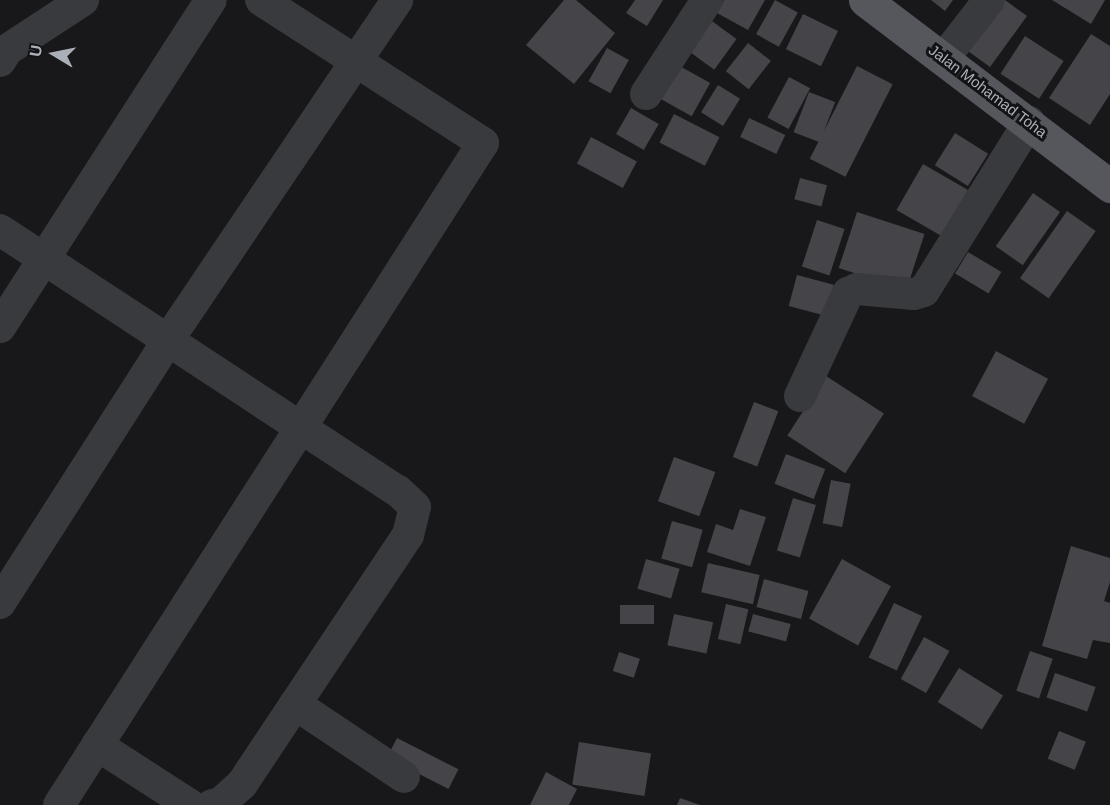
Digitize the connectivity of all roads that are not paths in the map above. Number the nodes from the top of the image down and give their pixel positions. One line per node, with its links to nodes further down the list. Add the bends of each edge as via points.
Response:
1 (83, 0): 10 (street, via 8,50)
2 (211, 0): 15 (street)
3 (261, 0): 9 (street)
4 (397, 0): 9 (street)
5 (706, 0): 11 (street)
6 (865, 0): 8 (main road, Jalan Mohamad Toha)
7 (989, 0): 8 (street)
8 (944, 58): 12 (main road, Jalan Mohamad Toha)
9 (354, 60): 17 (street); 19 (street, via 483,142)
10 (0, 61)
11 (646, 94)
12 (1029, 122): 13 (main road, Jalan Mohamad Toha); 18 (street, via 924,291 914,294 857,289 848,293)
13 (1110, 186)
14 (0, 230): 15 (street)
15 (44, 259): 16 (street); 17 (street)
16 (0, 327)
17 (168, 340): 19 (street); 20 (street)
18 (800, 396)
19 (300, 428): 21 (street, via 398,491 415,507 408,535); 22 (street)
20 (0, 603)
21 (295, 704): 23 (street); 26 (street, via 242,784 221,803)
22 (97, 746): 24 (street); 25 (street)
23 (405, 777)
24 (59, 805)
25 (190, 805)
26 (212, 805)

